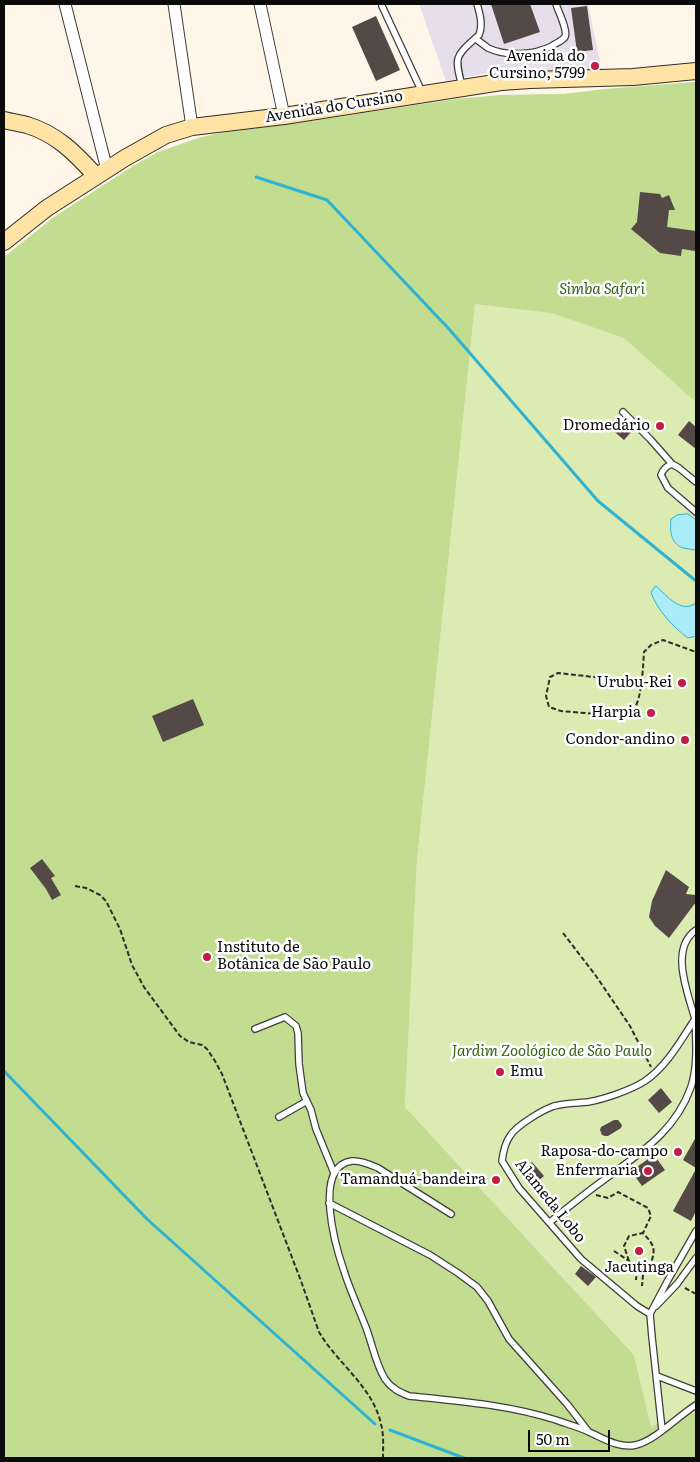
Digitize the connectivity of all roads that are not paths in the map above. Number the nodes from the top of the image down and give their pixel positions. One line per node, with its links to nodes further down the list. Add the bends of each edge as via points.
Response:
1 (65, 4): 14 (street)
2 (174, 4): 13 (street)
3 (260, 4): 11 (street)
4 (477, 4): 7 (lane, via 481,26)
5 (556, 4): 7 (lane, via 565,36 548,48 510,54 488,48)
6 (382, 6): 10 (lane)
7 (476, 39): 9 (lane, via 457,58)
8 (696, 71): 9 (main road, Avenida do Cursino, via 633,77 520,80)
9 (462, 88): 10 (main road, Avenida do Cursino)
10 (423, 94): 11 (main road, Avenida do Cursino)
11 (284, 116): 13 (main road, Avenida do Cursino)
12 (4, 120): 14 (main road, via 48,133)
13 (192, 127): 14 (main road, Avenida do Cursino, via 166,135)
14 (102, 173): 15 (main road, Avenida do Cursino, via 47,208)
15 (4, 242)
16 (623, 412): 17 (lane)
17 (672, 464): 18 (lane); 19 (lane, via 662,470 664,482)
18 (696, 482)
19 (696, 512)
20 (696, 930): 21 (lane, via 689,935 682,951 683,976)
21 (696, 1018): 28 (lane, via 691,1086 668,1128 652,1144); 28 (lane, Alameda Lobo, via 674,1050 644,1081 589,1102 553,1106 510,1135 502,1161 519,1188)
22 (255, 1028): 23 (lane, via 285,1017 296,1026 303,1093)
23 (307, 1101): 24 (lane); 25 (lane)
24 (279, 1117)
25 (334, 1173): 26 (lane); 27 (lane, via 352,1161 369,1164)
26 (329, 1203): 36 (lane, via 430,1255 477,1287 509,1339); 36 (lane, via 344,1272 380,1368 391,1387 409,1396 522,1411)
27 (451, 1214)
28 (550, 1222): 31 (lane, Alameda Lobo, via 581,1259 637,1306)
29 (696, 1231): 31 (lane)
30 (696, 1258): 31 (lane)
31 (652, 1312): 32 (lane)
32 (657, 1376): 33 (lane); 35 (lane)
33 (696, 1392)
34 (696, 1405): 35 (lane)
35 (662, 1430): 36 (lane, via 642,1443 628,1446)
36 (588, 1431)

